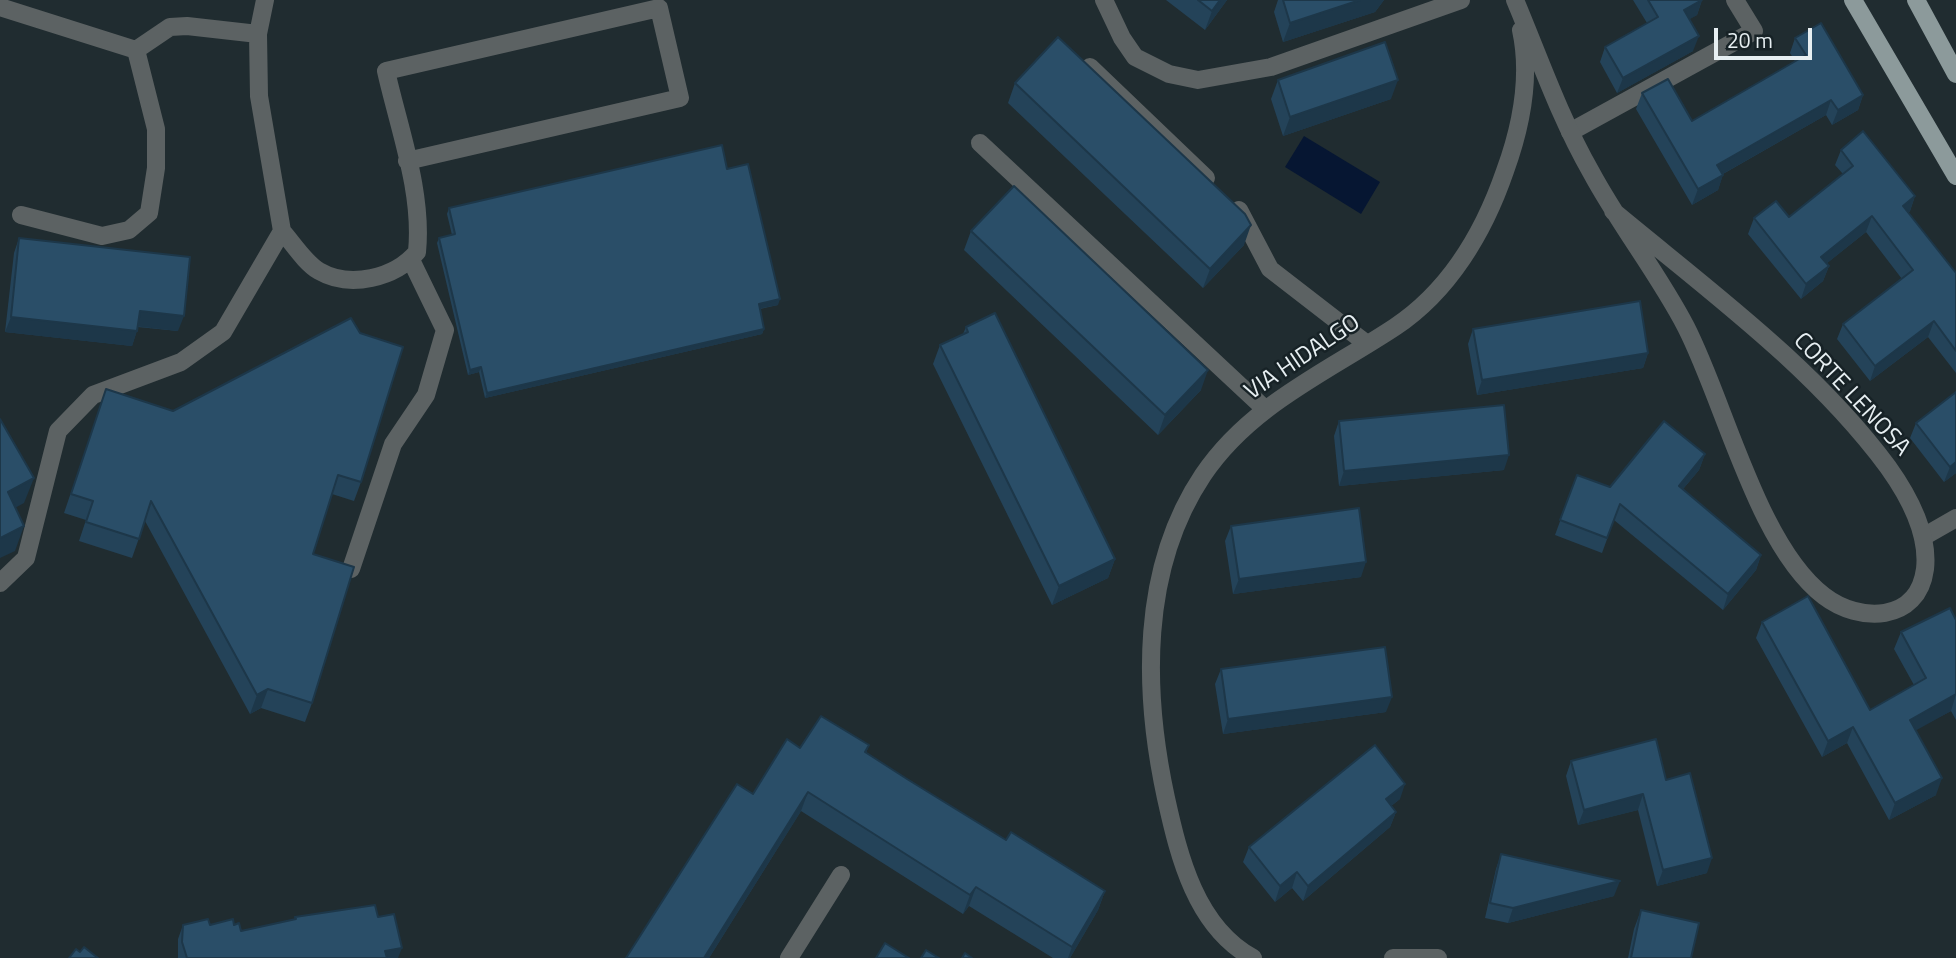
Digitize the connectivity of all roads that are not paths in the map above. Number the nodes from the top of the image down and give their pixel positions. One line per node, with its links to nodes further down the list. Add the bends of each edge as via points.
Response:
1 (265, 0): 9 (street)
2 (1104, 0): 3 (street, via 1135,57 1169,74 1198,80 1271,67)
3 (1461, 0)
4 (1515, 0): 13 (street, CORTE LENOSA); 21 (street, VIA HIDALGO, via 1523,42 1524,95 1515,144 1497,195 1474,243 1439,290 1397,326)
5 (1735, 0): 13 (street, via 1754,31)
6 (1853, 0): 16 (main road)
7 (1916, 0): 12 (main road)
8 (0, 7): 10 (street)
9 (258, 34): 10 (street, via 170,27); 19 (street, via 259,96)
10 (136, 50): 18 (street, via 156,129 149,213 129,230 102,236)
11 (1090, 67): 21 (street, via 1237,207 1270,269)
12 (1956, 74)
13 (1570, 132): 17 (street, CORTE LENOSA)
14 (980, 143): 22 (street)
15 (407, 161): 15 (street, via 386,71 659,8 680,98); 20 (street, via 421,220 417,252)
16 (1956, 176)
17 (1613, 211): 24 (street, CORTE LENOSA, via 1735,312 1839,410 1889,468); 24 (street, CORTE LENOSA, via 1686,326 1774,533 1809,582 1835,603 1862,615 1893,611 1905,605 1922,583)
18 (21, 215)
19 (282, 231): 20 (street, via 318,271 357,281 397,270); 26 (street, via 223,332 181,362 93,395 58,430 26,558)
20 (411, 260): 25 (street, via 445,330 426,395 393,444)
21 (1367, 344): 22 (street, VIA HIDALGO)
22 (1265, 409): 29 (street, VIA HIDALGO, via 1203,474 1179,518 1153,618 1150,685 1157,758 1187,874 1205,915 1236,949)
23 (1956, 518): 24 (street)
24 (1923, 537)
25 (351, 569)
26 (0, 583)
27 (841, 874): 28 (street)
28 (789, 958)
29 (1253, 958)
30 (1393, 958): 31 (street)
31 (1438, 958)

